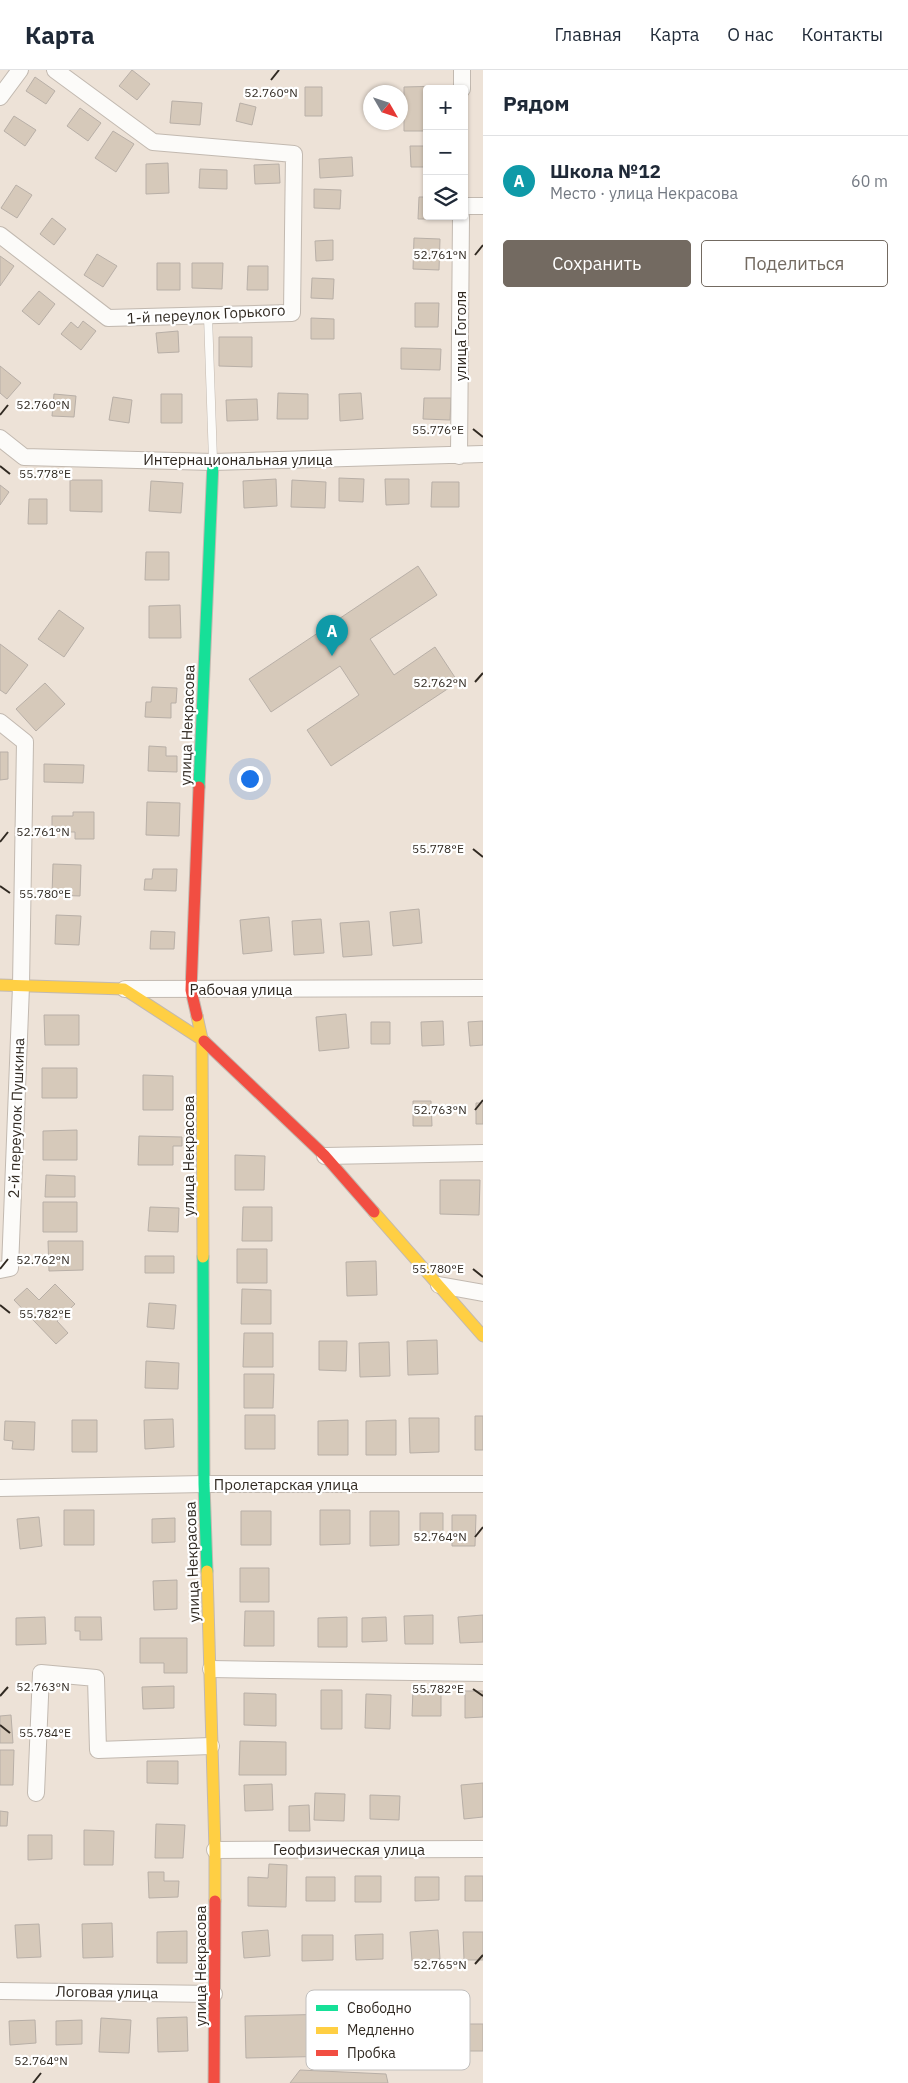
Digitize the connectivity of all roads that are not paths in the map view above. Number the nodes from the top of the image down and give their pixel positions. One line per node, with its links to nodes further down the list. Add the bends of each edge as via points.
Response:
1 (20, 70): 5 (street)
2 (55, 70): 10 (street, 1-й переулок Горького, via 153,142 294,154 292,312)
3 (462, 70): 4 (street)
4 (462, 85)
5 (0, 97)
6 (468, 206): 7 (street)
7 (483, 206)
8 (461, 220): 13 (street, улица Гоголя)
9 (0, 234): 10 (street, 1-й переулок Горького, via 108,318)
10 (208, 316): 14 (lane)
11 (0, 438): 14 (street, Интернациональная улица, via 24,457)
12 (483, 454): 13 (street, Интернациональная улица)
13 (459, 456): 14 (street, Интернациональная улица)
14 (213, 462): 20 (street, улица Некрасова)
15 (0, 722): 17 (street, 2-й переулок Пушкина, via 25,742)
16 (0, 985): 17 (street, Рабочая улица)
17 (21, 986): 19 (street, Рабочая улица); 23 (street, 2-й переулок Пушкина)
18 (483, 988): 20 (street, Рабочая улица)
19 (124, 989): 20 (street, Рабочая улица); 21 (street)
20 (191, 990): 21 (street, улица Некрасова)
21 (202, 1039): 24 (street); 29 (street, улица Некрасова)
22 (483, 1153): 24 (street)
23 (8, 1155): 25 (street, 2-й переулок Пушкина, via 10,1268)
24 (325, 1156): 26 (street)
25 (0, 1270)
26 (439, 1285): 27 (street); 28 (street)
27 (483, 1293)
28 (483, 1336)
29 (204, 1484): 30 (street, Пролетарская улица); 31 (street, Пролетарская улица); 32 (street, улица Некрасова)
30 (483, 1484)
31 (0, 1488)
32 (211, 1669): 33 (street); 34 (street, улица Некрасова)
33 (483, 1673)
34 (211, 1746): 35 (street, via 98,1750 96,1678 41,1673); 37 (street, улица Некрасова)
35 (36, 1793)
36 (483, 1849): 37 (street, Геофизическая улица)
37 (215, 1850): 39 (street, улица Некрасова)
38 (0, 1991): 39 (street, Логовая улица)
39 (214, 1994): 40 (street, улица Некрасова)
40 (214, 2083)

